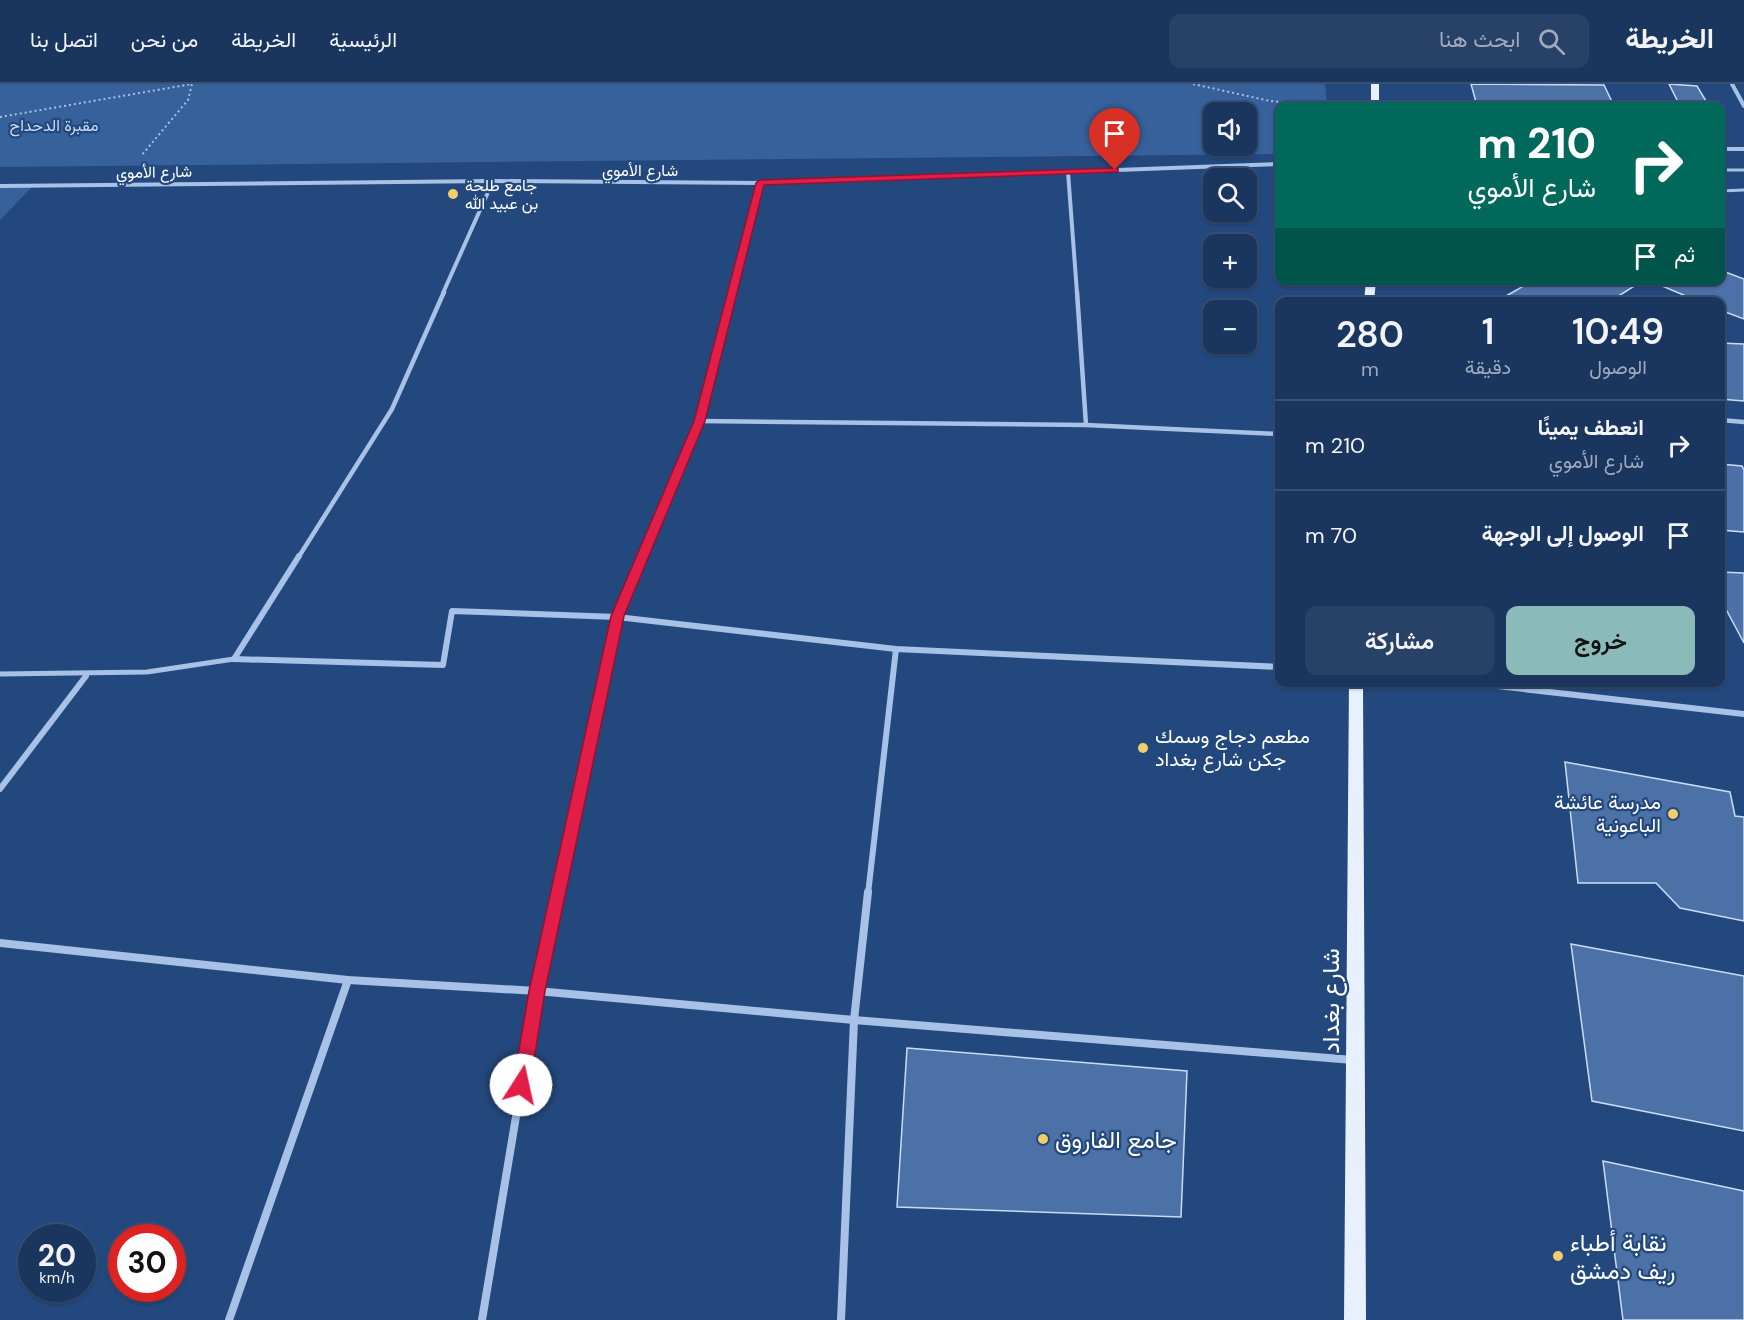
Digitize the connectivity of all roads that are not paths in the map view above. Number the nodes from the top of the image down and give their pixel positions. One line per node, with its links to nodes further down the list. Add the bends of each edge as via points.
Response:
1 (1375, 84): 3 (main road)
2 (1732, 84): 4 (street)
3 (1375, 102)
4 (1744, 106)
5 (1725, 149): 6 (street)
6 (1744, 149)
7 (1275, 164): 10 (street, شارع الأموي)
8 (1725, 170): 9 (lane)
9 (1744, 170)
10 (1068, 172): 12 (street, شارع الأموي); 19 (street)
11 (493, 181): 12 (street, شارع الأموي); 13 (street, شارع الأموي); 23 (street, via 392,409)
12 (760, 183): 17 (street)
13 (0, 186)
14 (1744, 190): 15 (lane)
15 (1725, 191)
16 (1725, 420): 18 (street)
17 (699, 421): 19 (street); 21 (street)
18 (1744, 422)
19 (1086, 425): 20 (street)
20 (1275, 434)
21 (617, 616): 22 (street); 23 (street, via 452,611 443,665); 33 (street)
22 (896, 649): 24 (street); 34 (street)
23 (234, 659): 26 (street, via 193,669)
24 (1275, 667)
25 (0, 674): 26 (street)
26 (86, 676): 30 (street)
27 (1356, 687): 35 (main road, شارع بغداد)
28 (1505, 687): 29 (street)
29 (1744, 714)
30 (0, 789)
31 (0, 942): 32 (street)
32 (348, 980): 33 (street); 36 (street)
33 (537, 991): 34 (street); 37 (street)
34 (854, 1020): 35 (street); 38 (street)
35 (1354, 1060): 39 (main road, شارع بغداد)
36 (229, 1320)
37 (482, 1320)
38 (840, 1320)
39 (1355, 1320)

